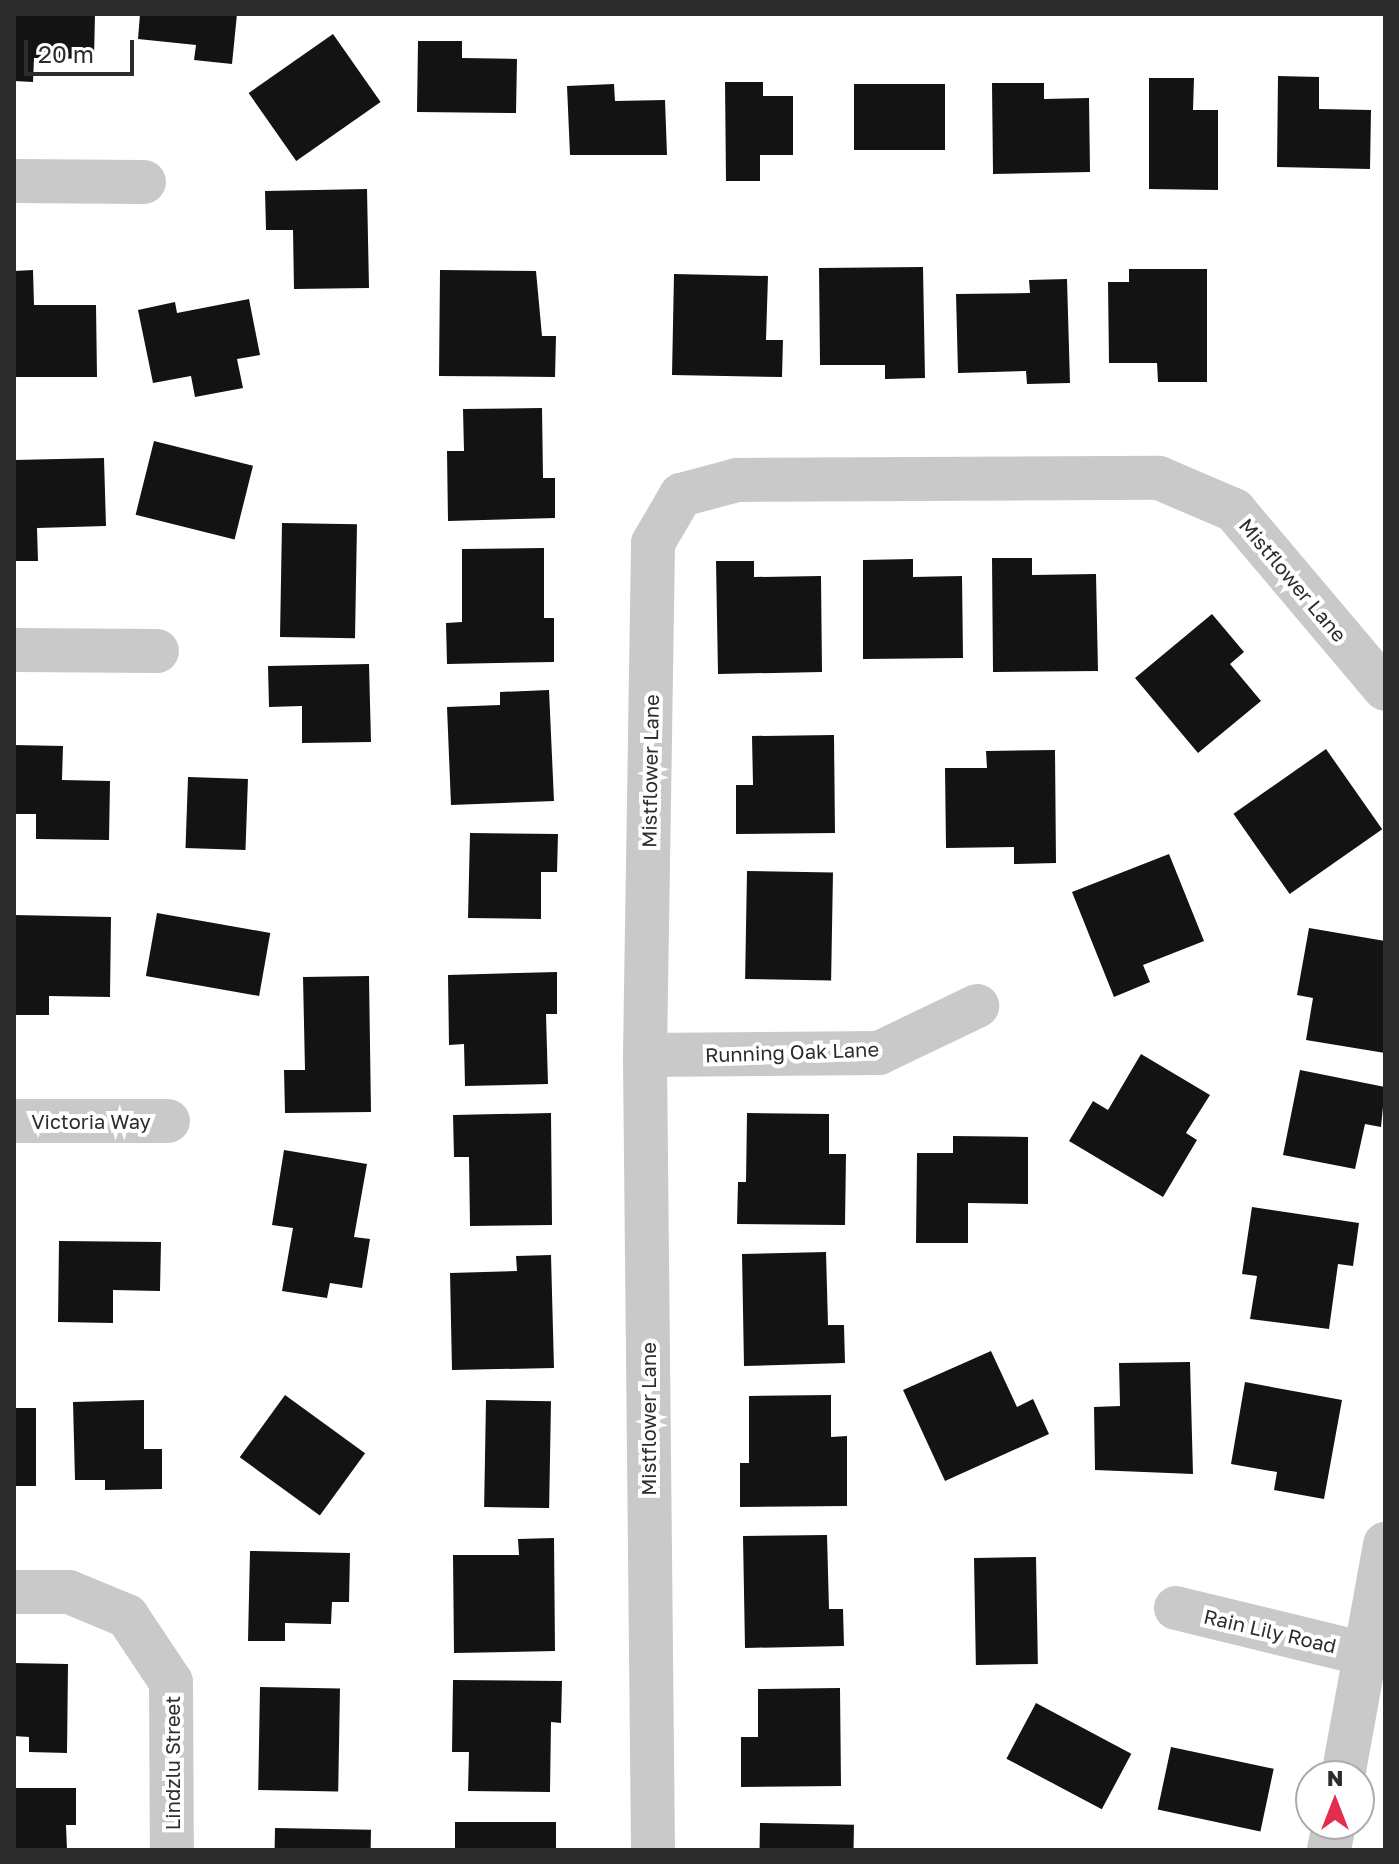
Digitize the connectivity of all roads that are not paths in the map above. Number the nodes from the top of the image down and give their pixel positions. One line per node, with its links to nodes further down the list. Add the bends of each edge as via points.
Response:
1 (14, 181): 2 (street)
2 (144, 182)
3 (14, 650): 4 (street)
4 (157, 651)
5 (1385, 689): 7 (street, Mistflower Lane, via 1234,510 1159,478 737,480 681,495 653,543)
6 (977, 1006): 7 (street, Running Oak Lane, via 879,1053)
7 (645, 1055): 16 (street, Mistflower Lane)
8 (14, 1121): 9 (street, Victoria Way)
9 (168, 1121)
10 (1385, 1544): 13 (street)
11 (14, 1592): 15 (street, Lindzlu Street, via 69,1592 127,1616 171,1682)
12 (1176, 1608): 13 (street, Rain Lily Road)
13 (1365, 1654): 14 (street)
14 (1346, 1760)
15 (172, 1850)
16 (653, 1850)

